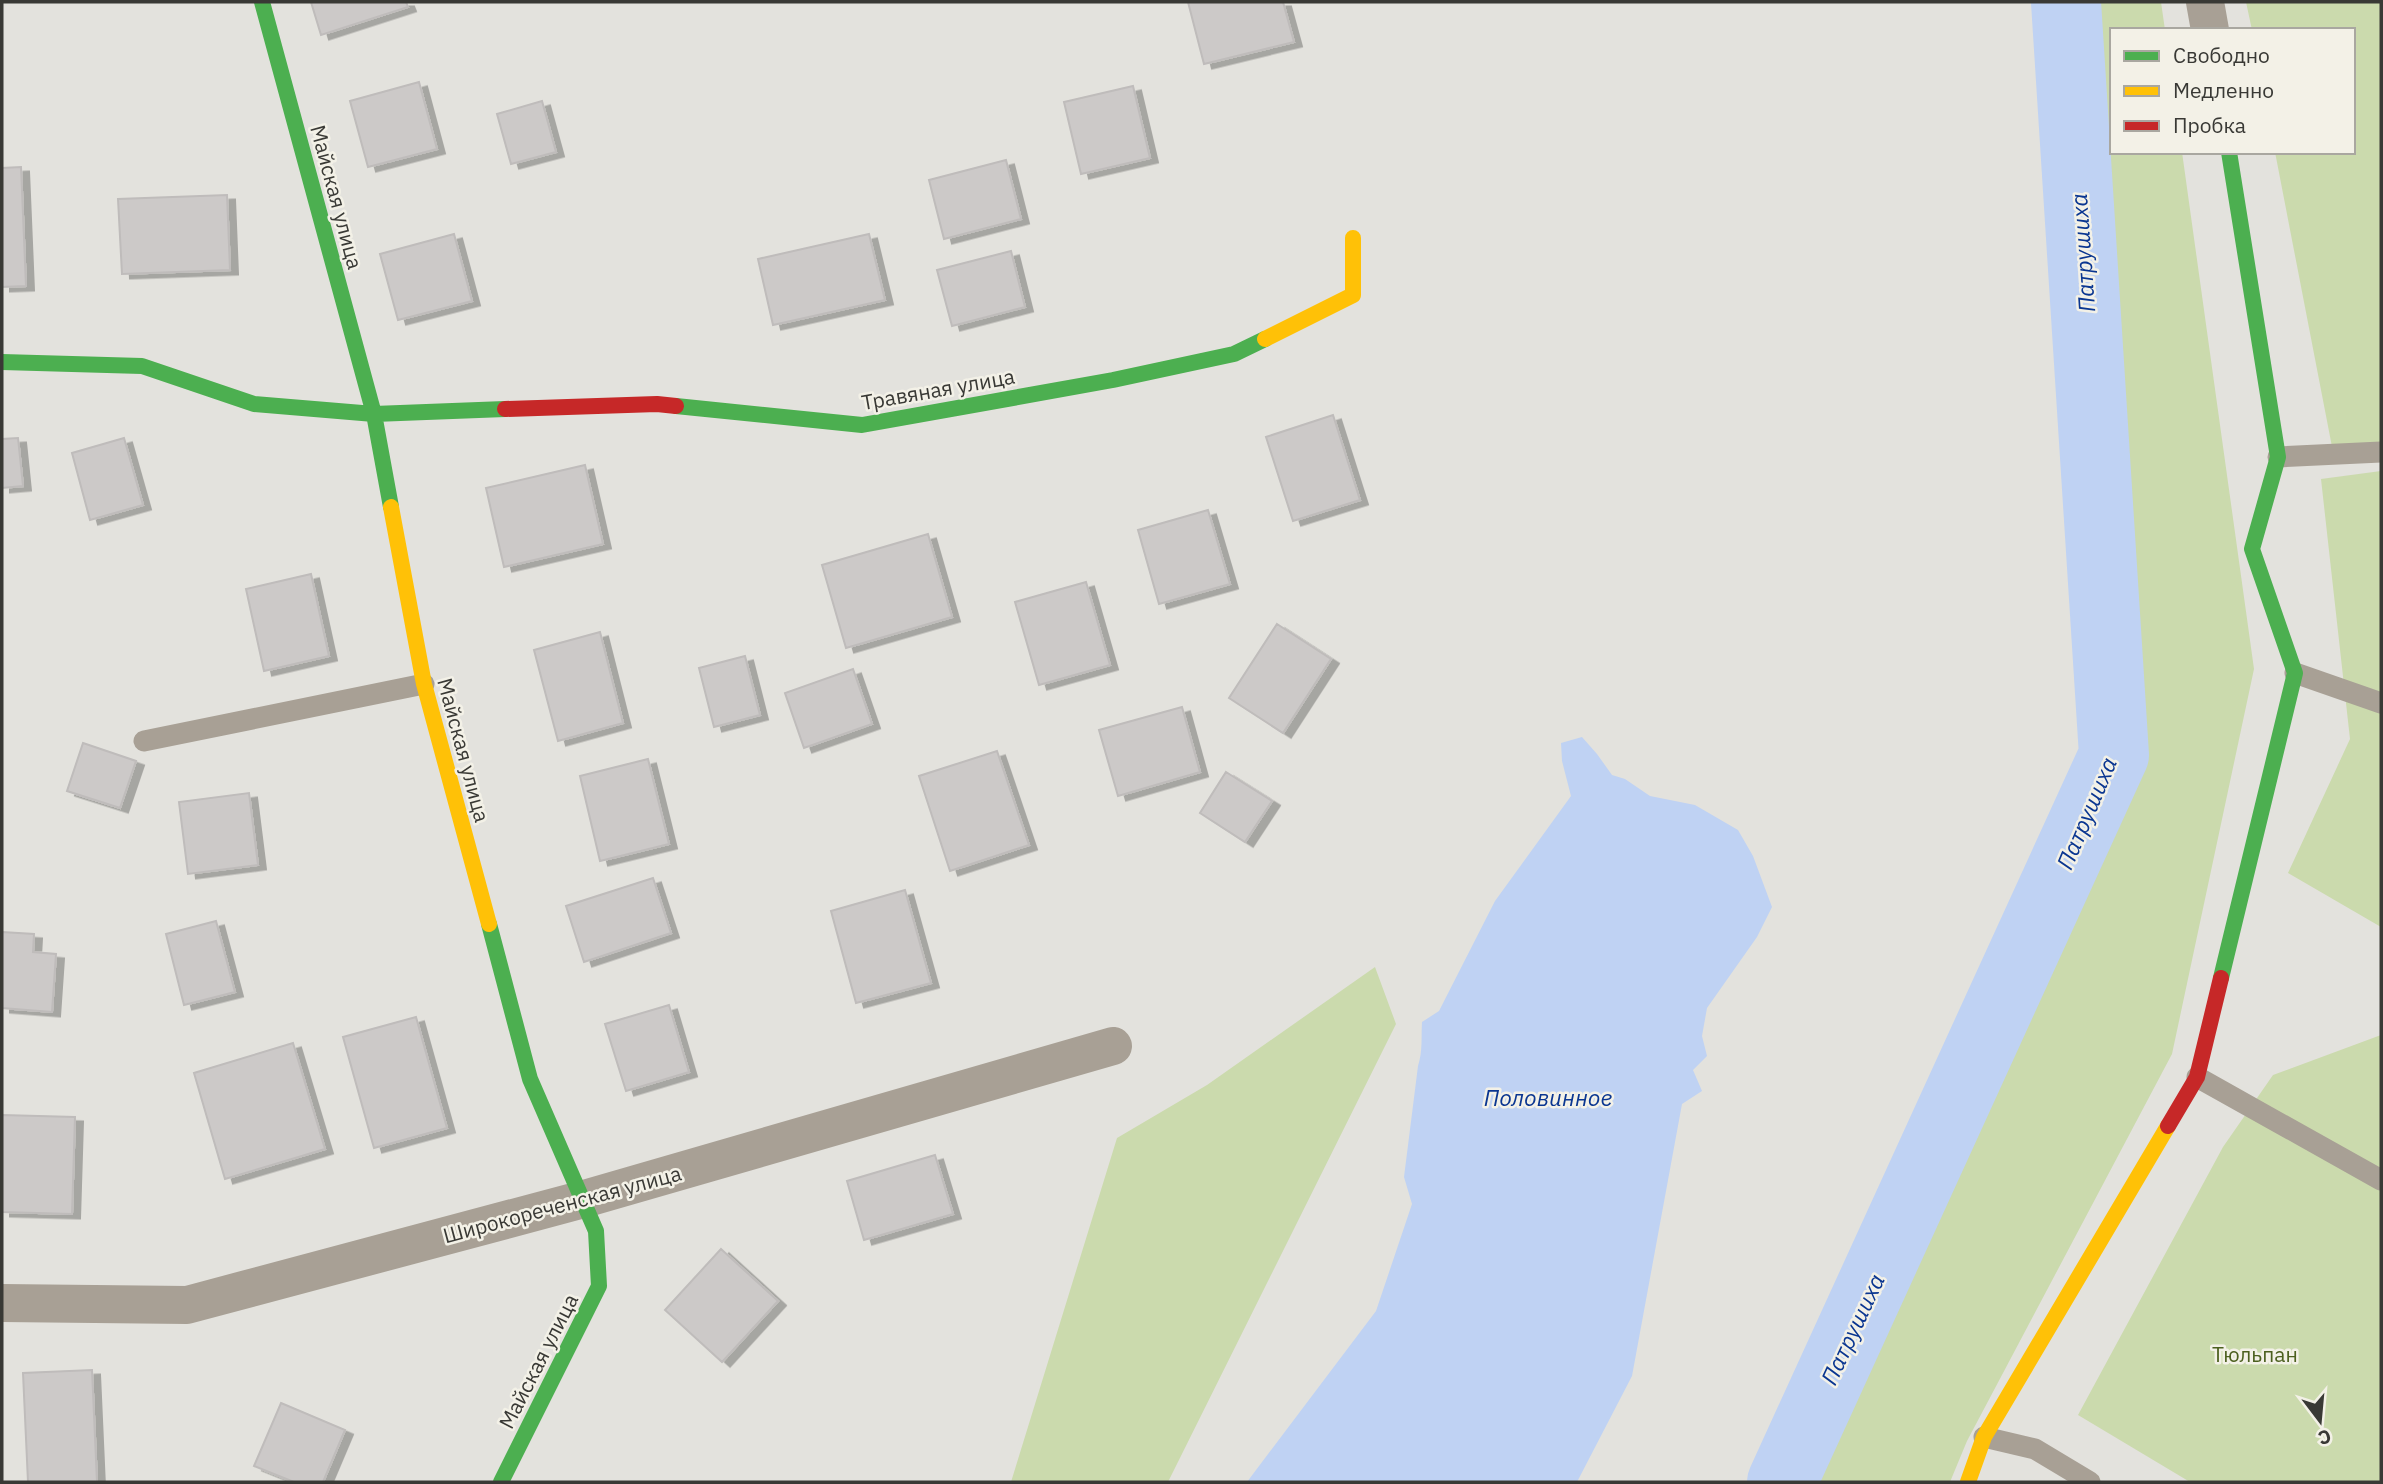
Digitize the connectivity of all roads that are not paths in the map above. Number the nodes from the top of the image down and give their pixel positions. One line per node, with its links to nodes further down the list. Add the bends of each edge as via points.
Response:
1 (262, 2): 7 (street, Майская улица)
2 (2205, 2): 3 (street)
3 (2210, 28)
4 (2229, 154): 9 (street)
5 (1353, 238): 7 (street, Травяная улица, via 1353,295 1234,355 1100,383 862,425 656,404)
6 (2, 362): 7 (street, via 142,366 254,404)
7 (374, 414): 11 (street, Майская улица)
8 (2381, 452): 9 (lane)
9 (2278, 457): 10 (street, via 2252,550)
10 (2295, 673): 12 (lane); 15 (street)
11 (424, 684): 13 (lane); 17 (street, Майская улица, via 530,1079)
12 (2381, 703)
13 (145, 741)
14 (1113, 1046): 17 (street, Широкореченская улица)
15 (2197, 1077): 16 (lane); 19 (street)
16 (2381, 1180)
17 (584, 1199): 18 (street, Широкореченская улица, via 187,1304); 20 (street, Майская улица, via 596,1231 599,1286)
18 (2, 1303)
19 (1984, 1437): 21 (street); 22 (lane, via 2035,1449)
20 (501, 1482)
21 (1968, 1482)
22 (2090, 1482)

